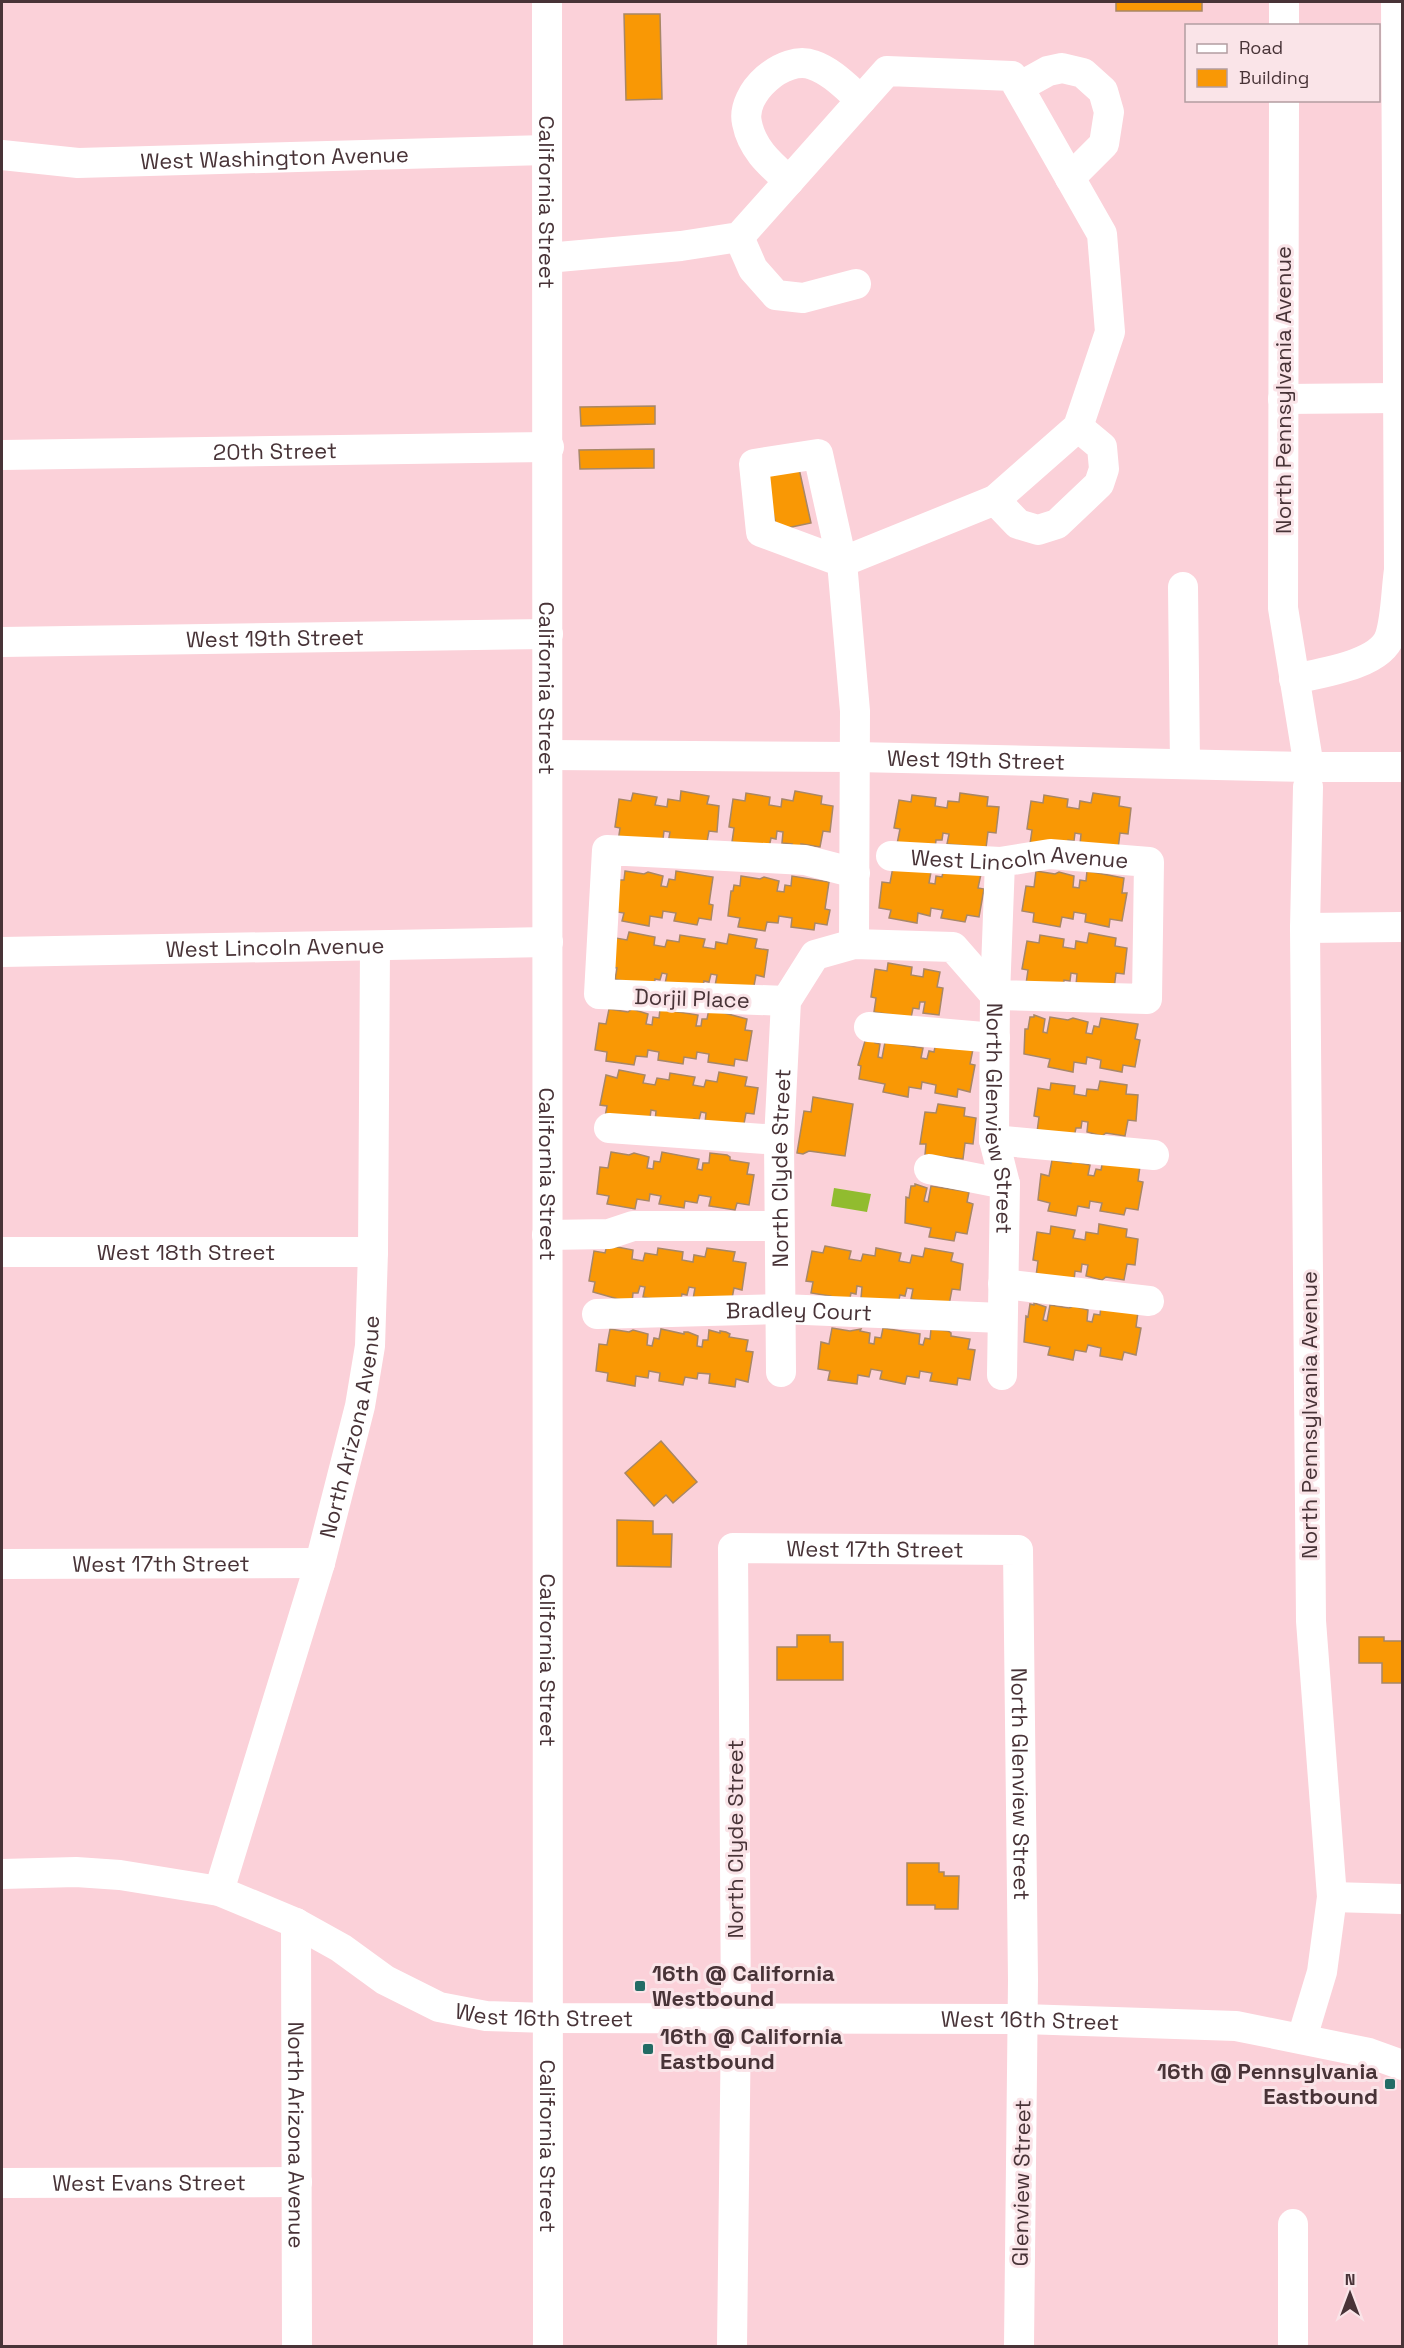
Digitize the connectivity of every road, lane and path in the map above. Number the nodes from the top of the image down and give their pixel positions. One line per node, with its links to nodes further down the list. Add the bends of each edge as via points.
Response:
1 (547, 2): 8 (street, California Street)
2 (1284, 2): 4 (street)
3 (1396, 2): 15 (street)
4 (1284, 24)
5 (1019, 87): 6 (street, via 1012,76 887,71); 10 (street); 10 (street, via 1047,71 1062,68 1083,73 1103,91 1109,112 1104,144)
6 (861, 100): 11 (street); 11 (street, via 829,73 811,64 791,64 771,72 750,100 746,120 760,154)
7 (1284, 102): 16 (street, North Pennsylvania Avenue)
8 (547, 150): 9 (street, West Washington Avenue, via 78,163); 13 (street, California Street)
9 (2, 155)
10 (1070, 178): 17 (street, via 1102,234 1110,332)
11 (789, 182): 12 (street)
12 (739, 237): 13 (street); 14 (street, via 753,269 776,295 803,298)
13 (547, 258): 18 (street, California Street)
14 (856, 284)
15 (1398, 398): 16 (street); 24 (street, via 1399,570 1390,638 1378,653 1348,666)
16 (1283, 399): 24 (street, North Pennsylvania Avenue, via 1283,608)
17 (1078, 427): 20 (street); 20 (street, via 1102,447 1104,469 1099,484 1057,524 1038,530 1018,524)
18 (549, 447): 19 (street, 20th Street); 22 (street, California Street)
19 (2, 455)
20 (995, 500): 26 (street, via 842,562 855,711)
21 (1183, 587): 27 (street)
22 (548, 634): 23 (street, West 19th Street); 25 (street, California Street)
23 (2, 642)
24 (1294, 679): 29 (street, North Pennsylvania Avenue)
25 (548, 755): 26 (street, West 19th Street); 35 (street, California Street)
26 (855, 757): 27 (street, West 19th Street); 32 (street)
27 (1185, 764): 29 (street, West 19th Street)
28 (1402, 767): 29 (street, West 19th Street)
29 (1309, 777): 34 (street, North Pennsylvania Avenue)
30 (891, 856): 31 (street, West Lincoln Avenue)
31 (1000, 862): 39 (street); 39 (street, West Lincoln Avenue, via 1050,854 1149,862 1147,999)
32 (855, 873): 36 (street); 40 (street, Dorjil Place, via 805,860 607,850 599,994)
33 (1402, 927): 34 (street)
34 (1305, 928): 66 (street, North Pennsylvania Avenue, via 1311,1621)
35 (548, 942): 37 (street, West Lincoln Avenue); 50 (street, California Street)
36 (854, 944): 39 (street, North Glenview Street, via 953,947); 40 (street, North Glenview Street, via 815,955)
37 (375, 947): 38 (street, West Lincoln Avenue); 52 (street, North Arizona Avenue)
38 (2, 951)
39 (995, 995): 42 (street, North Glenview Street)
40 (786, 1001): 44 (street, North Clyde Street)
41 (869, 1027): 42 (street)
42 (995, 1038): 45 (street, North Glenview Street)
43 (609, 1128): 44 (street)
44 (779, 1140): 49 (street, North Clyde Street)
45 (994, 1140): 46 (street); 48 (street, North Glenview Street)
46 (1154, 1155)
47 (930, 1169): 48 (street)
48 (1005, 1184): 53 (street, North Glenview Street)
49 (779, 1226): 50 (street, via 633,1226 609,1234); 55 (street, North Clyde Street)
50 (547, 1235): 69 (street, California Street)
51 (2, 1252): 52 (street, West 18th Street)
52 (373, 1252): 62 (street, North Arizona Avenue, via 370,1346 360,1406)
53 (1003, 1284): 54 (street); 57 (street, North Glenview Street)
54 (1149, 1302)
55 (781, 1309): 56 (street, Bradley Court); 57 (street, Bradley Court); 58 (street, North Clyde Street)
56 (597, 1314)
57 (1002, 1318): 59 (street, North Glenview Street)
58 (781, 1372)
59 (1002, 1375)
60 (733, 1548): 61 (street, West 17th Street); 70 (street, North Clyde Street)
61 (1018, 1550): 71 (street, North Glenview Street)
62 (320, 1563): 63 (street, West 17th Street); 65 (street, North Arizona Avenue)
63 (2, 1564)
64 (2, 1874): 65 (street, West 16th Street, via 120,1875)
65 (219, 1891): 68 (street, West 16th Street)
66 (1332, 1897): 67 (street); 72 (street, North Pennsylvania Avenue, via 1322,1972)
67 (1402, 1899)
68 (296, 1923): 69 (street, West 16th Street, via 341,1948 385,1980 439,2007 486,2016); 74 (street, North Arizona Avenue)
69 (548, 2018): 70 (street, West 16th Street); 78 (street, California Street)
70 (736, 2019): 71 (street, West 16th Street); 79 (street, North Clyde Street)
71 (1023, 2019): 72 (street, West 16th Street, via 1236,2026); 80 (street, Glenview Street)
72 (1302, 2038): 73 (street, West 16th Street)
73 (1402, 2065)
74 (297, 2182): 75 (street, West Evans Street); 77 (street, North Arizona Avenue)
75 (2, 2183)
76 (1293, 2224): 81 (street)
77 (297, 2346)
78 (548, 2346)
79 (732, 2346)
80 (1019, 2346)
81 (1293, 2346)

